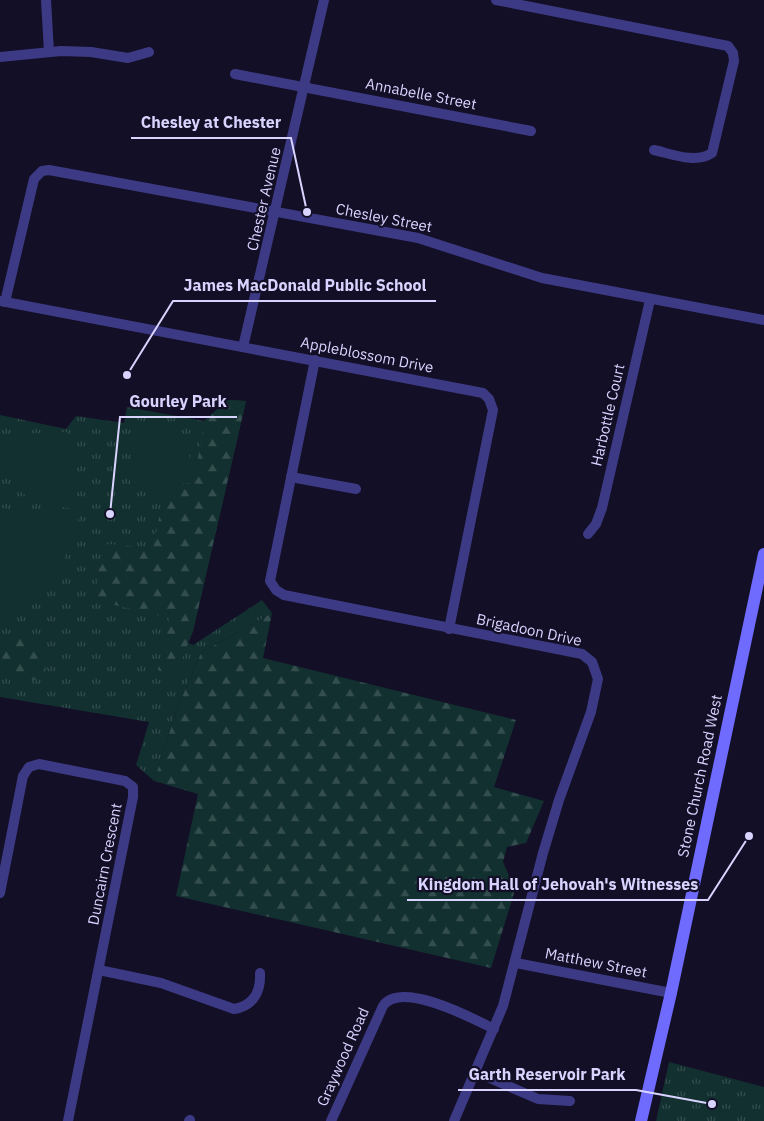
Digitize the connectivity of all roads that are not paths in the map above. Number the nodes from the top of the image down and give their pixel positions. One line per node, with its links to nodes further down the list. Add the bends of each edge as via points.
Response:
1 (46, 0): 4 (street)
2 (324, 0): 8 (street, Chester Avenue)
3 (496, 0): 10 (street, via 728,46 734,61 712,153 697,159)
4 (49, 52): 5 (street, via 91,52 128,58); 6 (street)
5 (149, 52)
6 (0, 57)
7 (235, 74): 8 (street, Annabelle Street)
8 (305, 87): 9 (street, Annabelle Street); 11 (street, Chester Avenue)
9 (531, 131)
10 (654, 150)
11 (277, 211): 12 (street, Chesley Street, via 418,238 542,278); 13 (street, Chesley Street, via 42,171 34,179); 15 (street, Chester Avenue)
12 (650, 300): 14 (street, Chesley Street); 19 (street, Harbottle Court, via 602,508)
13 (3, 301): 15 (street, Appleblossom Drive)
14 (764, 320)
15 (243, 347): 16 (street, Appleblossom Drive)
16 (315, 360): 17 (street, Brigadoon Drive); 21 (street, Appleblossom Drive, via 477,391 489,399 493,407)
17 (291, 477): 18 (street); 21 (street, Brigadoon Drive, via 270,581 276,590 284,595)
18 (356, 489)
19 (588, 534)
20 (764, 554): 26 (main road, Stone Church Road West)
21 (449, 628): 23 (street, Brigadoon Drive, via 582,654 592,662 598,678 586,730 543,853)
22 (0, 893): 24 (street, Duncairn Crescent, via 23,776 29,767 39,764 125,781 133,787)
23 (516, 963): 26 (street, Matthew Street); 27 (street, Brigadoon Drive)
24 (99, 970): 25 (street, via 161,983 234,1009 245,1007 252,1001 260,987); 30 (street, Duncairn Crescent)
25 (260, 973)
26 (671, 993): 33 (main road, Stone Church Road West)
27 (494, 1029): 28 (street, Brigadoon Drive); 31 (street, Graywood Road, via 442,1006 401,996 392,998 383,1006)
28 (476, 1072): 29 (street, via 538,1099); 32 (street, Brigadoon Drive)
29 (570, 1101)
30 (68, 1121)
31 (331, 1121)
32 (454, 1121)
33 (641, 1121)

